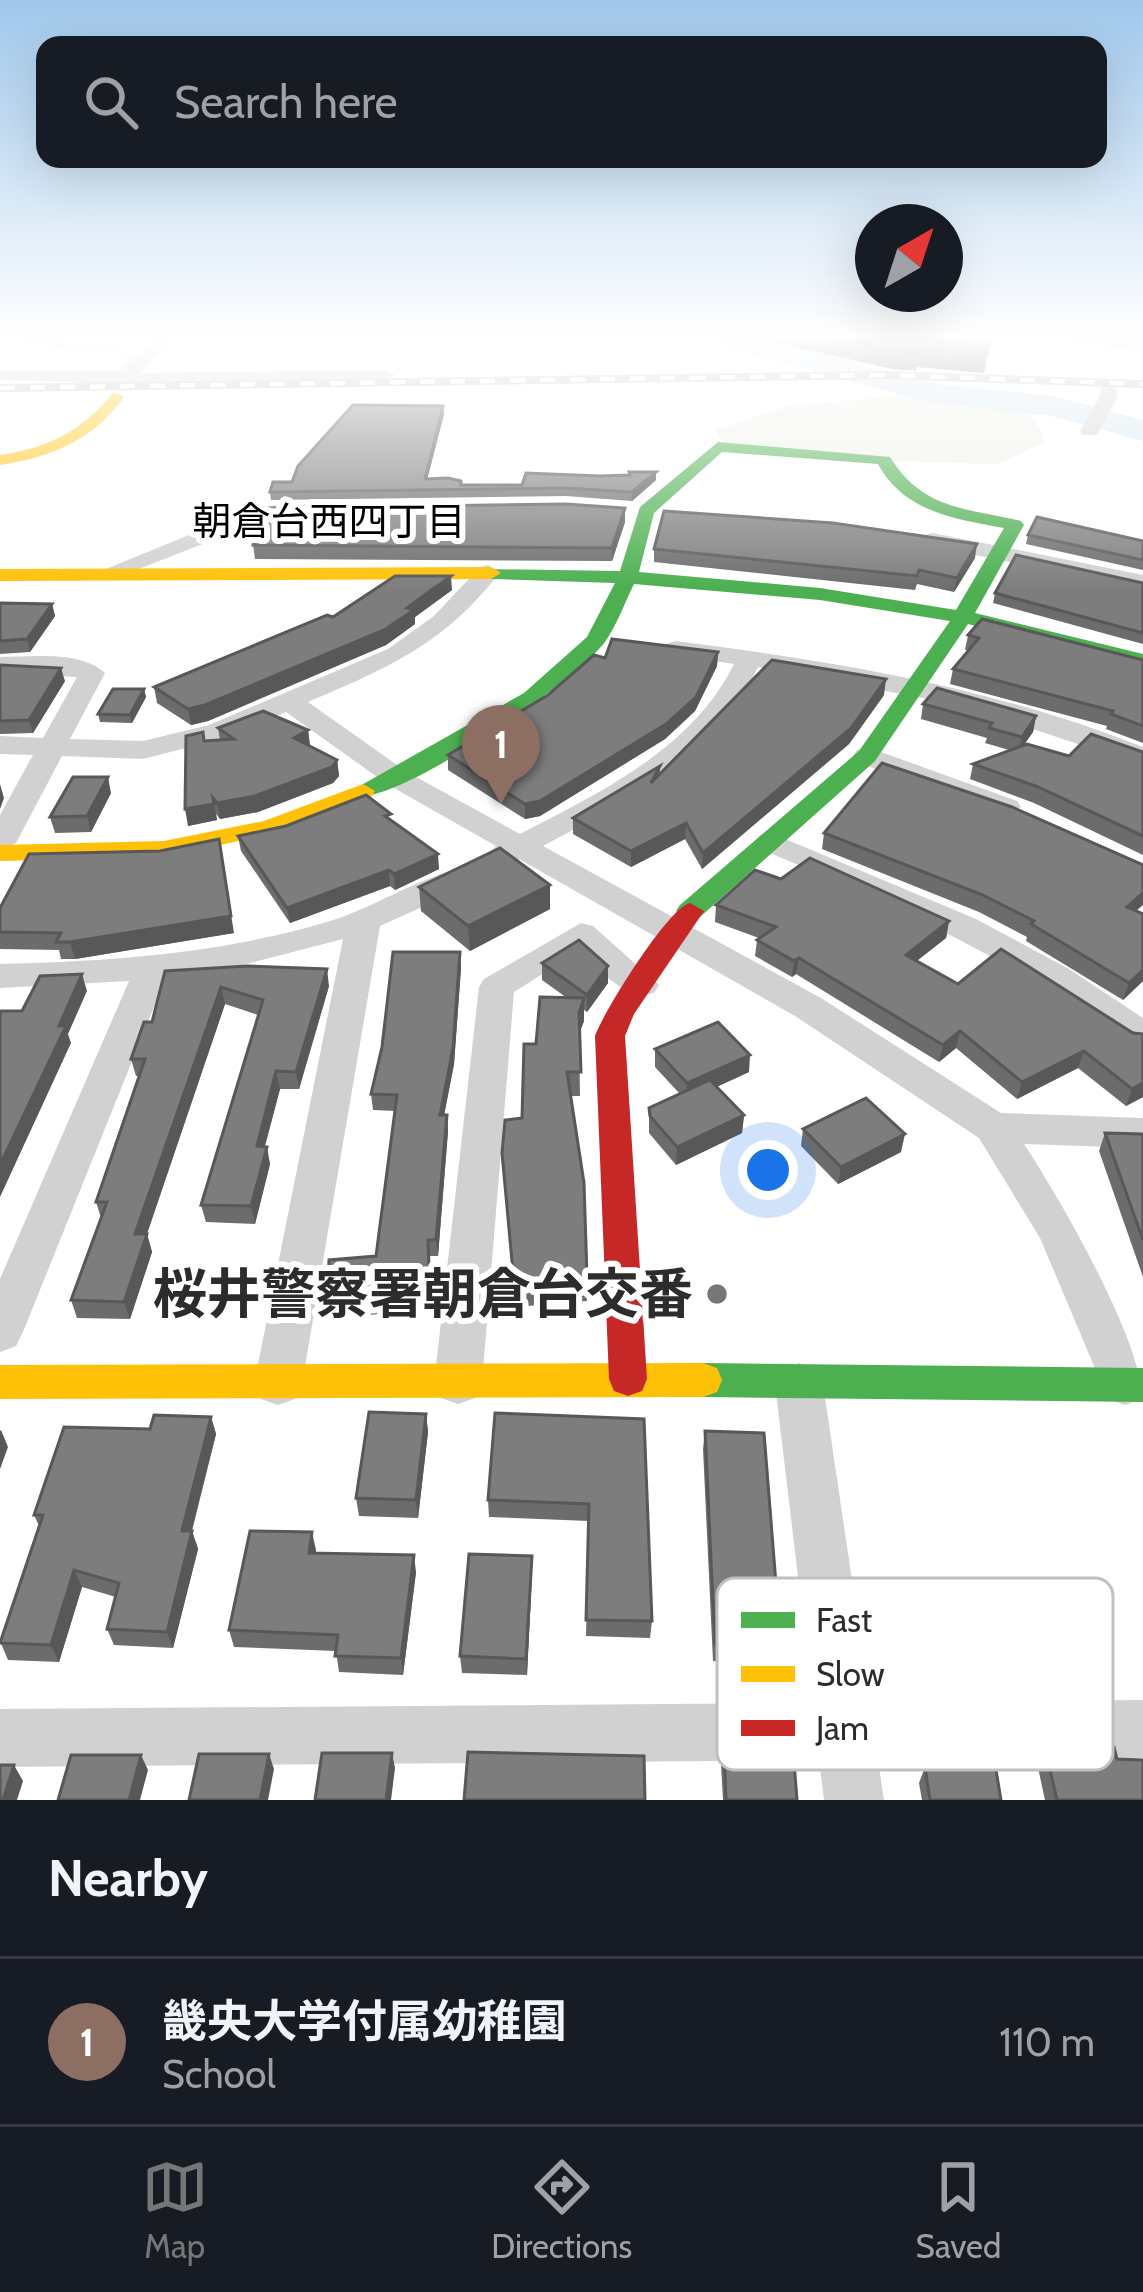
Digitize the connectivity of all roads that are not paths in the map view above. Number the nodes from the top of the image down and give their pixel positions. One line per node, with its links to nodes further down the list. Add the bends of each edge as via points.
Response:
1 (98, 422): 4 (street, via 89,435)
2 (1093, 422): 3 (street)
3 (1090, 431)
4 (0, 460)
5 (332, 509): 8 (street, via 268,511)
6 (916, 538): 7 (street)
7 (1000, 550): 11 (street, via 1015,525 923,500 898,486 884,460 718,447 647,511); 12 (street); 13 (street)
8 (112, 571): 9 (street); 10 (street)
9 (488, 572): 11 (street); 19 (street, via 443,621 397,654)
10 (0, 574)
11 (628, 575): 13 (street, via 788,586); 14 (street)
12 (1143, 582)
13 (963, 616): 16 (street); 18 (street)
14 (618, 642): 15 (street); 24 (street)
15 (750, 658): 18 (street); 28 (street, via 727,702 683,745)
16 (1143, 662)
17 (0, 665): 21 (street, via 92,673)
18 (918, 683): 22 (street); 23 (street)
19 (289, 701): 21 (street, via 219,731 143,750); 24 (street)
20 (0, 745): 21 (street)
21 (55, 746): 27 (street)
22 (867, 756): 25 (street); 26 (street)
23 (1143, 758)
24 (397, 778): 28 (street); 29 (street, via 271,827 164,849)
25 (1042, 823)
26 (771, 842): 31 (street); 35 (street, via 1006,947)
27 (0, 843)
28 (520, 846): 30 (street); 31 (street)
29 (0, 853)
30 (364, 920): 32 (street, via 234,959); 42 (street)
31 (670, 928): 34 (street); 36 (street)
32 (151, 970): 33 (street); 38 (street)
33 (0, 976)
34 (641, 986): 39 (street, via 622,1002 610,1036); 41 (street, via 581,934 497,987)
35 (1143, 1036)
36 (993, 1128): 37 (street); 44 (street, via 1059,1232)
37 (1143, 1132)
38 (0, 1332)
39 (628, 1379): 41 (street); 43 (street)
40 (0, 1382): 42 (street)
41 (458, 1383): 42 (street)
42 (278, 1384)
43 (799, 1384): 44 (street); 45 (street)
44 (1134, 1384)
45 (825, 1578)
46 (1113, 1729): 47 (street)
47 (1143, 1729)
48 (717, 1731): 49 (street)
49 (0, 1738)
50 (850, 1770): 51 (street)
51 (854, 1800)

